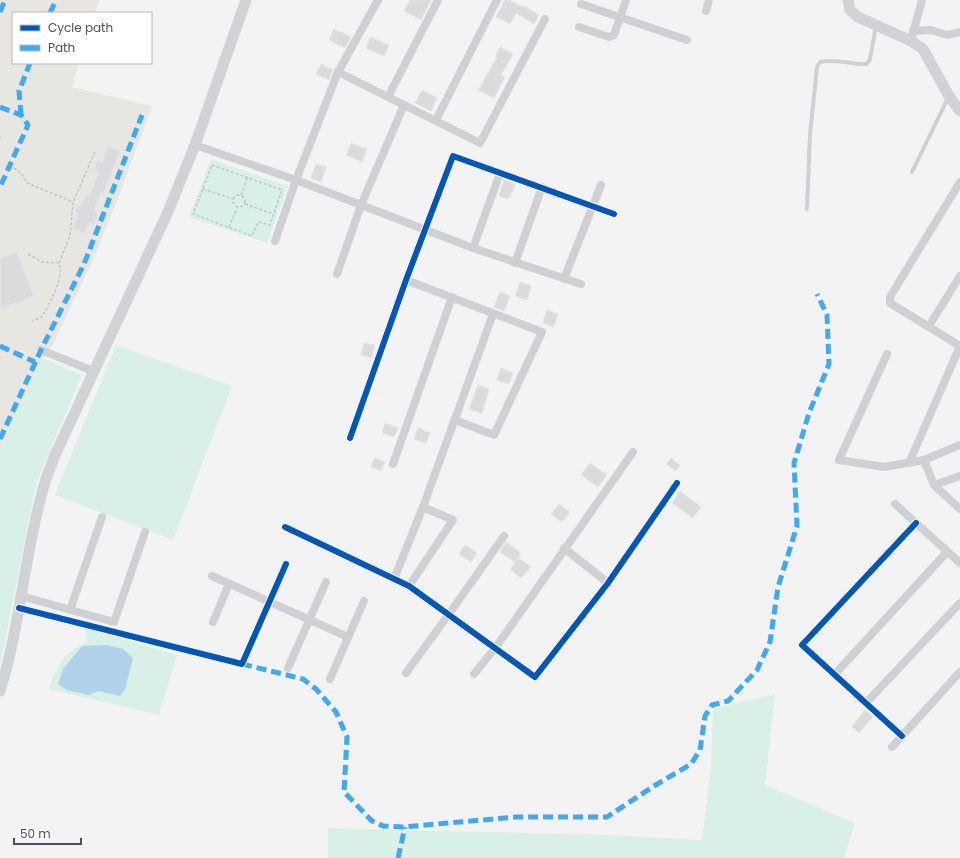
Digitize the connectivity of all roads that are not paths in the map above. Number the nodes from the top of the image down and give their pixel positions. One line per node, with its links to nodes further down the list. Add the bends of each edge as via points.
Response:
1 (246, 0): 24 (main road)
2 (378, 0): 18 (street)
3 (438, 0): 20 (street)
4 (497, 0): 23 (street)
5 (626, 0): 11 (street)
6 (709, 0): 10 (street)
7 (848, 0): 13 (main road, via 850,10)
8 (922, 0): 16 (street)
9 (581, 4): 11 (street)
10 (706, 11)
11 (620, 17): 14 (street, via 614,35 609,37); 17 (street)
12 (545, 19): 23 (street, via 480,143)
13 (876, 26): 16 (main road); 33 (lane, via 867,64 827,60 820,62 817,68 810,134)
14 (579, 27)
15 (960, 32): 16 (street, via 947,34 931,30)
16 (912, 36): 19 (main road, via 923,49)
17 (687, 40)
18 (338, 72): 20 (street); 27 (street)
19 (949, 96): 22 (main road); 25 (lane)
20 (388, 97): 21 (street)
21 (404, 105): 23 (street); 31 (street)
22 (960, 111)
23 (436, 120)
24 (195, 145): 27 (street); 50 (main road)
25 (912, 172)
26 (500, 173): 30 (street); 35 (street, via 453,156); 37 (street)
27 (296, 180): 31 (street); 36 (street)
28 (960, 182): 46 (street, via 890,297 890,303)
29 (601, 185): 32 (street)
30 (542, 187): 32 (street); 38 (street)
31 (361, 205): 35 (street); 39 (street)
32 (593, 206): 34 (street); 41 (street)
33 (807, 209)
34 (614, 214)
35 (424, 230): 37 (street); 42 (street)
36 (275, 241)
37 (473, 248): 38 (street)
38 (515, 263): 41 (street)
39 (337, 274)
40 (960, 276): 46 (street)
41 (564, 278): 43 (street)
42 (406, 280): 44 (street); 52 (street)
43 (581, 284)
44 (452, 298): 45 (street); 57 (street)
45 (492, 314): 51 (street); 51 (street, via 542,332 494,435)
46 (929, 326): 47 (street)
47 (960, 346): 56 (street)
48 (41, 350): 50 (street)
49 (887, 354): 56 (street, via 839,460 884,467)
50 (93, 371): 79 (main road, via 56,453 42,492)
51 (455, 420): 62 (street)
52 (350, 438)
53 (960, 445): 55 (street)
54 (633, 452): 69 (street)
55 (924, 460): 56 (street); 60 (street)
56 (909, 462)
57 (393, 464)
58 (960, 476): 60 (street)
59 (677, 483): 76 (street)
60 (934, 485): 63 (street)
61 (895, 504): 65 (street)
62 (422, 507): 74 (street); 78 (street, via 452,520)
63 (960, 509)
64 (102, 517): 84 (street)
65 (916, 523): 70 (street); 94 (street, via 802,645)
66 (286, 527): 74 (street)
67 (145, 532): 84 (street, via 114,622)
68 (504, 536): 85 (street)
69 (564, 548): 76 (street); 89 (street)
70 (948, 552): 71 (street); 94 (street)
71 (960, 563)
72 (286, 564): 81 (street)
73 (212, 576): 77 (street)
74 (394, 579): 78 (street)
75 (326, 582): 86 (street)
76 (608, 583): 89 (street, via 535,677)
77 (229, 584): 81 (street); 87 (street)
78 (409, 586): 85 (street)
79 (21, 596): 83 (main road); 84 (street)
80 (364, 601): 88 (street)
81 (269, 602): 83 (street, via 242,664); 86 (street)
82 (960, 602): 97 (street)
83 (19, 608): 96 (main road)
84 (70, 610)
85 (449, 614): 89 (street); 91 (street)
86 (309, 620): 88 (street); 90 (street)
87 (213, 622)
88 (348, 637): 95 (street)
89 (496, 647): 93 (street)
90 (288, 668)
91 (406, 672)
92 (960, 672): 98 (street)
93 (474, 674)
94 (835, 674): 97 (street)
95 (330, 679)
96 (0, 691)
97 (866, 703): 98 (street)
98 (902, 736): 99 (street)
99 (892, 747)

